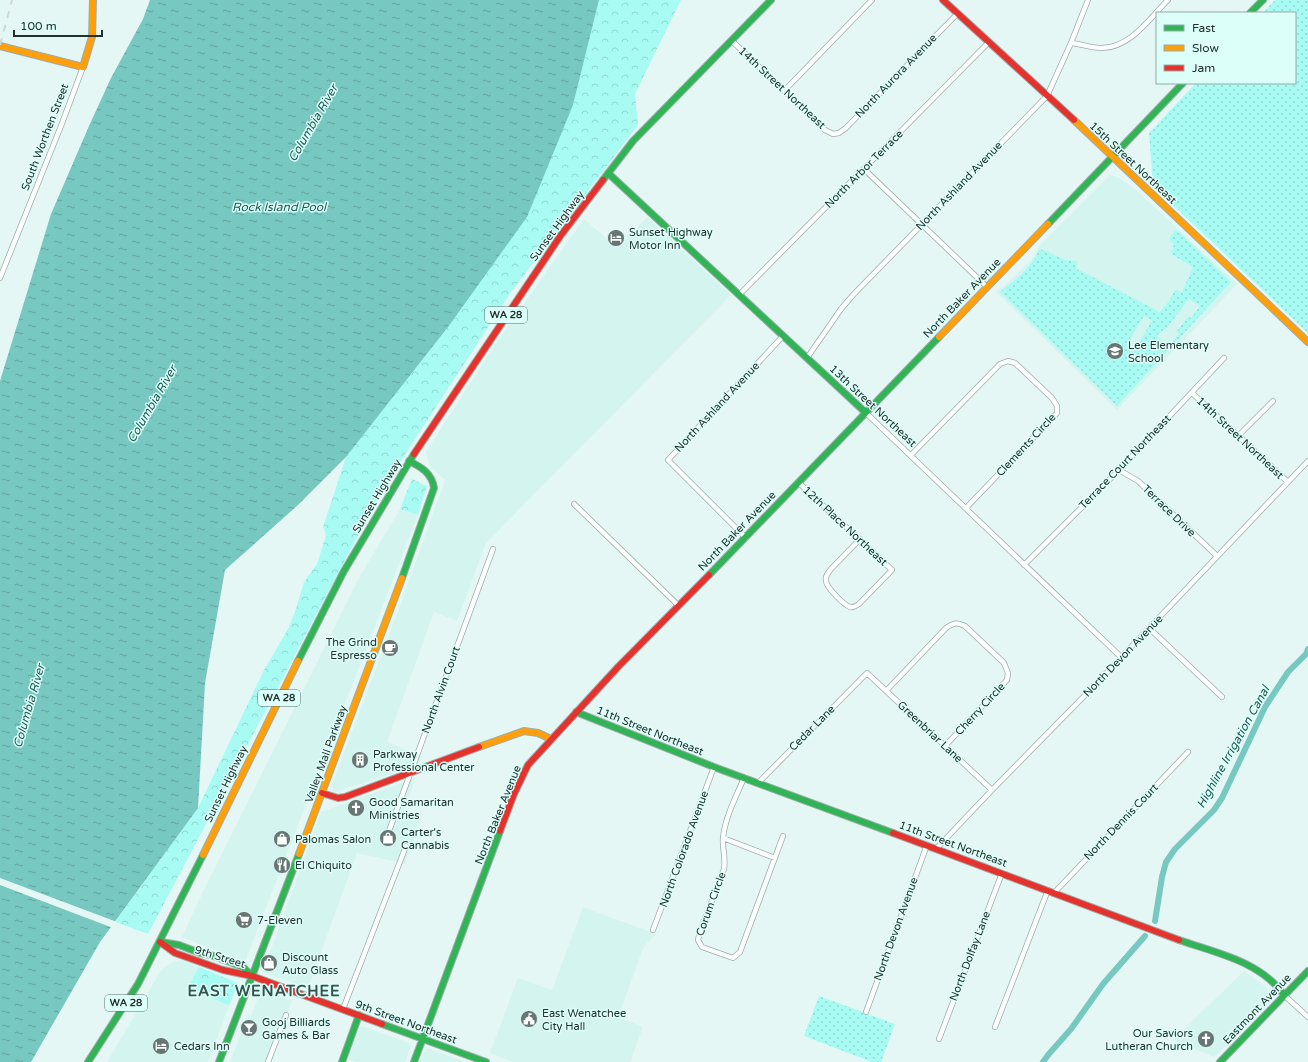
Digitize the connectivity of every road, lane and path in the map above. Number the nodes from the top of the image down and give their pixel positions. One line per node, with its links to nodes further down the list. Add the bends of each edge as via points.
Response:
1 (93, 0): 16 (main road, South Worthen Street, via 92,37)
2 (771, 0): 12 (main road, Sunset Highway / WA 28)
3 (872, 0): 18 (street)
4 (943, 0): 11 (main road, 15th Street Northeast)
5 (1088, 0): 13 (street, North Ashland Avenue)
6 (1168, 0): 8 (street)
7 (1263, 0): 10 (main road)
8 (1156, 12)
9 (1156, 12): 13 (street, via 1135,34 1119,45 1102,48)
10 (1251, 12)
11 (957, 14): 14 (main road, 15th Street Northeast); 20 (street, North Aurora Avenue, via 846,128)
12 (732, 41): 18 (street, 14th Street Northeast); 23 (main road, Sunset Highway / WA 28, via 633,141)
13 (1071, 42): 19 (street, North Ashland Avenue)
14 (988, 43): 19 (main road, 15th Street Northeast); 22 (street, North Arbor Terrace)
15 (0, 46): 16 (main road)
16 (84, 67): 25 (street, South Worthen Street)
17 (1182, 84): 21 (main road, North Baker Avenue)
18 (784, 91): 20 (street, 14th Street Northeast, via 825,130)
19 (1047, 96): 21 (main road, 15th Street Northeast); 24 (street, North Ashland Avenue)
20 (833, 134)
21 (1113, 156): 26 (main road, North Baker Avenue); 29 (main road, 15th Street Northeast)
22 (864, 169): 24 (street); 27 (street, North Arbor Terrace)
23 (608, 173): 27 (main road, 13th Street Northeast); 37 (main road, Sunset Highway / WA 28, via 561,235)
24 (921, 225): 26 (street); 30 (street, North Ashland Avenue, via 840,309)
25 (0, 278)
26 (986, 286): 34 (main road, North Baker Avenue)
27 (739, 295): 28 (main road, 13th Street Northeast)
28 (783, 336): 30 (main road, 13th Street Northeast); 44 (street, North Ashland Avenue, via 668,460)
29 (1308, 342)
30 (807, 358): 34 (main road, 13th Street Northeast)
31 (1224, 358): 32 (street, Terrace Court Northeast)
32 (1192, 393): 35 (street, 14th Street Northeast); 39 (street, Terrace Court Northeast)
33 (1272, 401): 35 (street)
34 (865, 412): 36 (street, 13th Street Northeast); 40 (main road, North Baker Avenue)
35 (1238, 436): 41 (street, 14th Street Northeast)
36 (911, 455): 43 (street, 13th Street Northeast); 43 (street, Clements Circle, via 1000,364 1008,361 1015,363 1052,398 1057,406 1057,413)
37 (409, 461): 64 (main road, Valley Mall Parkway, via 422,468 434,486); 75 (main road, Sunset Highway / WA 28, via 344,571)
38 (1308, 461): 41 (street, North Devon Avenue)
39 (1119, 470): 47 (street, Terrace Drive, via 1138,481); 48 (street, Terrace Court Northeast)
40 (798, 482): 44 (main road, North Baker Avenue); 45 (street, 12th Place Northeast)
41 (1288, 482): 47 (street, North Devon Avenue)
42 (574, 504): 49 (street)
43 (966, 508): 48 (street, 13th Street Northeast)
44 (746, 538): 49 (main road, North Baker Avenue)
45 (860, 539): 45 (street, 12th Place Northeast, via 831,569 825,580 830,589 849,607 859,604 892,570)
46 (493, 549): 60 (street, North Alvin Court)
47 (1217, 556): 50 (street, North Devon Avenue)
48 (1024, 565): 51 (street, 13th Street Northeast)
49 (679, 606): 55 (main road, North Baker Avenue)
50 (1149, 628): 51 (street, North Devon Avenue); 54 (street)
51 (1121, 657): 63 (street, North Devon Avenue)
52 (867, 673): 53 (street, Greenbriar Lane); 62 (street, Cedar Lane)
53 (886, 691): 57 (street, Greenbriar Lane); 57 (street, Cherry Circle, via 946,628 955,623 965,626 1007,668 1007,680)
54 (1222, 697)
55 (576, 712): 56 (main road, North Baker Avenue); 59 (main road, 11th Street Northeast)
56 (551, 739): 60 (main road, via 532,731 524,731); 85 (main road, North Baker Avenue, via 528,765 514,794)
57 (945, 746): 63 (street, Greenbriar Lane)
58 (1188, 752): 73 (street, North Dennis Court)
59 (714, 767): 61 (main road, 11th Street Northeast); 74 (street, North Colorado Avenue)
60 (410, 774): 64 (main road, via 345,797 338,798); 65 (street, North Alvin Court)
61 (744, 778): 62 (main road, 11th Street Northeast); 67 (street, Corum Circle)
62 (758, 783): 68 (main road, 11th Street Northeast)
63 (992, 790): 70 (street, North Devon Avenue)
64 (322, 793): 77 (main road, Valley Mall Parkway)
65 (389, 831)
66 (783, 836): 71 (street, Corum Circle)
67 (723, 838): 71 (street); 71 (street, Corum Circle, via 724,869 698,940 702,947 720,954 733,958 740,952)
68 (926, 845): 70 (main road, 11th Street Northeast); 80 (street, North Devon Avenue)
69 (406, 846): 79 (street)
70 (936, 849): 72 (main road, 11th Street Northeast)
71 (775, 858)
72 (1002, 873): 73 (main road, 11th Street Northeast); 86 (street, North Dolfay Lane)
73 (1051, 892): 78 (main road, 11th Street Northeast, via 1243,962 1270,979); 84 (street, North Dennis Court)
74 (653, 930)
75 (160, 942): 77 (main road, 9th Street, via 175,953 223,970); 77 (main road, 9th Street, via 212,955 243,967); 87 (main road, Sunset Highway / WA 28, via 138,984)
76 (1308, 970): 78 (main road, Eastmont Avenue)
77 (252, 976): 79 (main road, 9th Street Northeast); 88 (main road, Valley Mall Parkway)
78 (1284, 995): 83 (street, 11th Street Northeast); 93 (main road, Eastmont Avenue)
79 (343, 1009): 82 (main road, 9th Street Northeast)
80 (866, 1012)
81 (286, 1015): 89 (street)
82 (359, 1015): 85 (main road, 9th Street Northeast); 90 (main road)
83 (1308, 1017)
84 (996, 1027)
85 (423, 1039): 91 (main road, North Baker Avenue); 92 (main road, 9th Street Northeast)
86 (939, 1039)
87 (88, 1062)
88 (219, 1062)
89 (268, 1062)
90 (342, 1062)
91 (414, 1062)
92 (486, 1062)
93 (1220, 1062)

